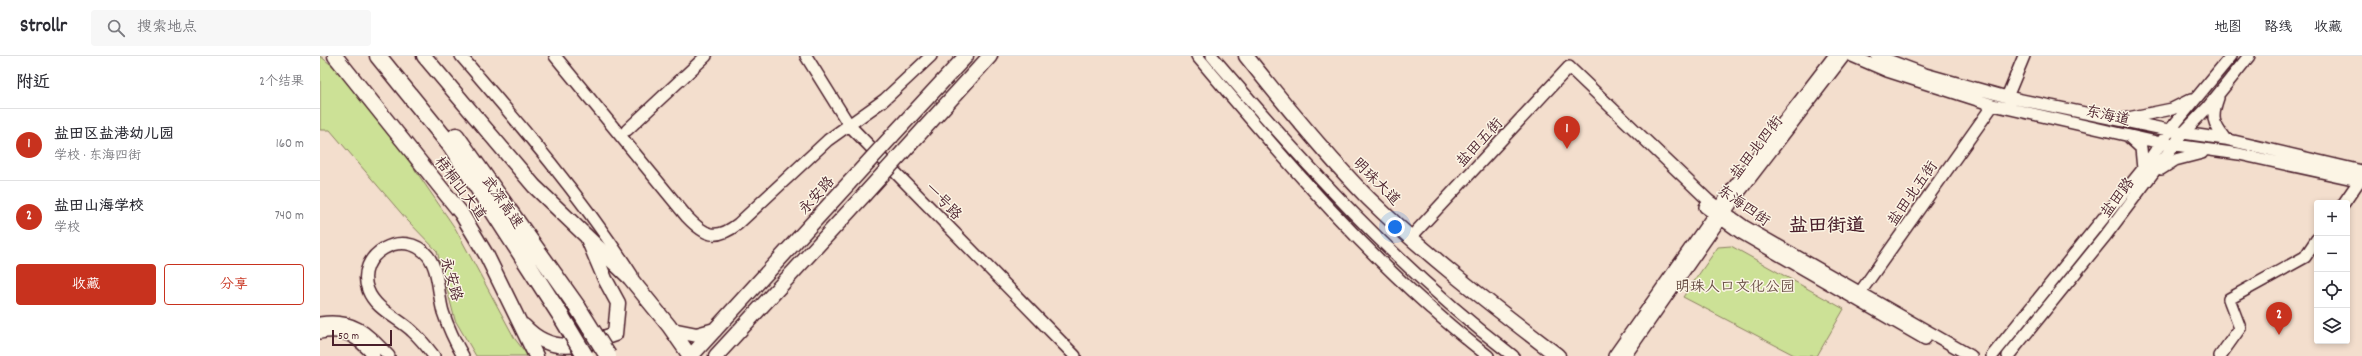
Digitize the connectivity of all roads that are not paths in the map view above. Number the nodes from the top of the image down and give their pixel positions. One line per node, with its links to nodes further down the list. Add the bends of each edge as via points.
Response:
1 (335, 56): 49 (main road, 梧桐山大道, via 461,213 487,256)
2 (378, 56): 36 (highway, 武深高速)
3 (388, 56): 36 (highway, 武深高速)
4 (424, 56): 45 (main road, via 534,186)
5 (462, 56): 47 (street, via 559,171 605,233)
6 (555, 56): 29 (street, via 700,231 713,234 727,232 828,140)
7 (706, 56): 30 (street)
8 (806, 56): 29 (street, 一号路)
9 (931, 56): 29 (street, via 902,86)
10 (966, 56): 52 (main road, 永安路, bridge)
11 (990, 56): 54 (main road, bridge)
12 (1197, 56): 64 (street, via 1306,185 1379,261 1450,326)
13 (1212, 56): 65 (street, via 1318,178 1388,250 1471,324)
14 (1235, 56): 66 (main road, 明珠大道, via 1308,146 1388,229 1448,282)
15 (1246, 56): 44 (main road, 明珠大道, via 1344,173)
16 (1834, 56): 43 (street, 盐田北四街)
17 (1844, 56): 43 (street, 盐田北四街)
18 (1852, 56): 27 (street, 东海道, via 1887,71)
19 (1877, 56): 26 (street, 东海道, via 1925,74)
20 (2024, 56): 26 (street)
21 (2231, 56): 25 (street, 盐田路)
22 (2250, 56): 24 (street, 盐田路)
23 (1567, 70): 43 (street, 东海四街); 44 (street, 盐田五街)
24 (2220, 92): 33 (street, 盐田路); 34 (street, via 2213,118 2215,127)
25 (2198, 95): 28 (street, via 2172,109); 31 (street, 盐田路)
26 (2007, 97): 28 (street, 东海道)
27 (1993, 105): 32 (street, 东海道); 48 (street, 盐田北五街)
28 (2122, 119): 31 (street, 东海道)
29 (849, 125): 63 (street, 一号路)
30 (627, 130)
31 (2170, 130): 33 (street, 东海道); 35 (street, 盐田路)
32 (2124, 133): 35 (street, 东海道); 39 (street, via 2141,148)
33 (2183, 133): 34 (street, 东海道); 37 (street, 盐田路)
34 (2225, 139): 41 (street, 东海道)
35 (2161, 143): 37 (street, 东海道); 39 (street, 盐田路)
36 (457, 145): 60 (highway, 武深高速, bridge); 61 (highway, 武深高速, bridge, via 578,308)
37 (2175, 146): 38 (street, 东海道); 40 (street, 盐田路)
38 (2218, 152): 40 (street, via 2198,153 2175,160); 41 (street, 东海道)
39 (2143, 169): 72 (street, 盐田路)
40 (2153, 174): 73 (street, 盐田路)
41 (2361, 178): 42 (street)
42 (2346, 200)
43 (1719, 213): 48 (street, 东海四街); 68 (street, 盐田北四街); 69 (street, 盐田北四街)
44 (1411, 237): 67 (main road, 明珠大道, via 1454,275)
45 (587, 238): 47 (main road, via 618,265); 49 (main road, via 618,303 616,334 577,348 553,347 532,334)
46 (2314, 244): 74 (street, via 2305,257 2228,299 2240,328)
47 (644, 294): 51 (main road)
48 (1858, 296): 70 (street, 东海四街); 71 (street, 东海四街)
49 (513, 312): 59 (main road, 梧桐山大道)
50 (320, 323): 56 (street, via 340,322 358,327)
51 (672, 330): 52 (main road, via 697,335); 62 (main road)
52 (716, 330): 62 (main road, 永安路)
53 (320, 333): 55 (street, via 348,333 359,340)
54 (719, 354)
55 (374, 356)
56 (389, 356)
57 (434, 356): 58 (street, 永安路, via 412,331 380,306 368,292 368,264 374,255 386,246 406,244 428,256 434,268 446,321)
58 (463, 356)
59 (536, 356)
60 (585, 356)
61 (608, 356)
62 (691, 356)
63 (1075, 356)
64 (1488, 356)
65 (1513, 356)
66 (1544, 356)
67 (1558, 356)
68 (1614, 356)
69 (1625, 356)
70 (1956, 356)
71 (1971, 356)
72 (1992, 356)
73 (2008, 356)
74 (2220, 356)

